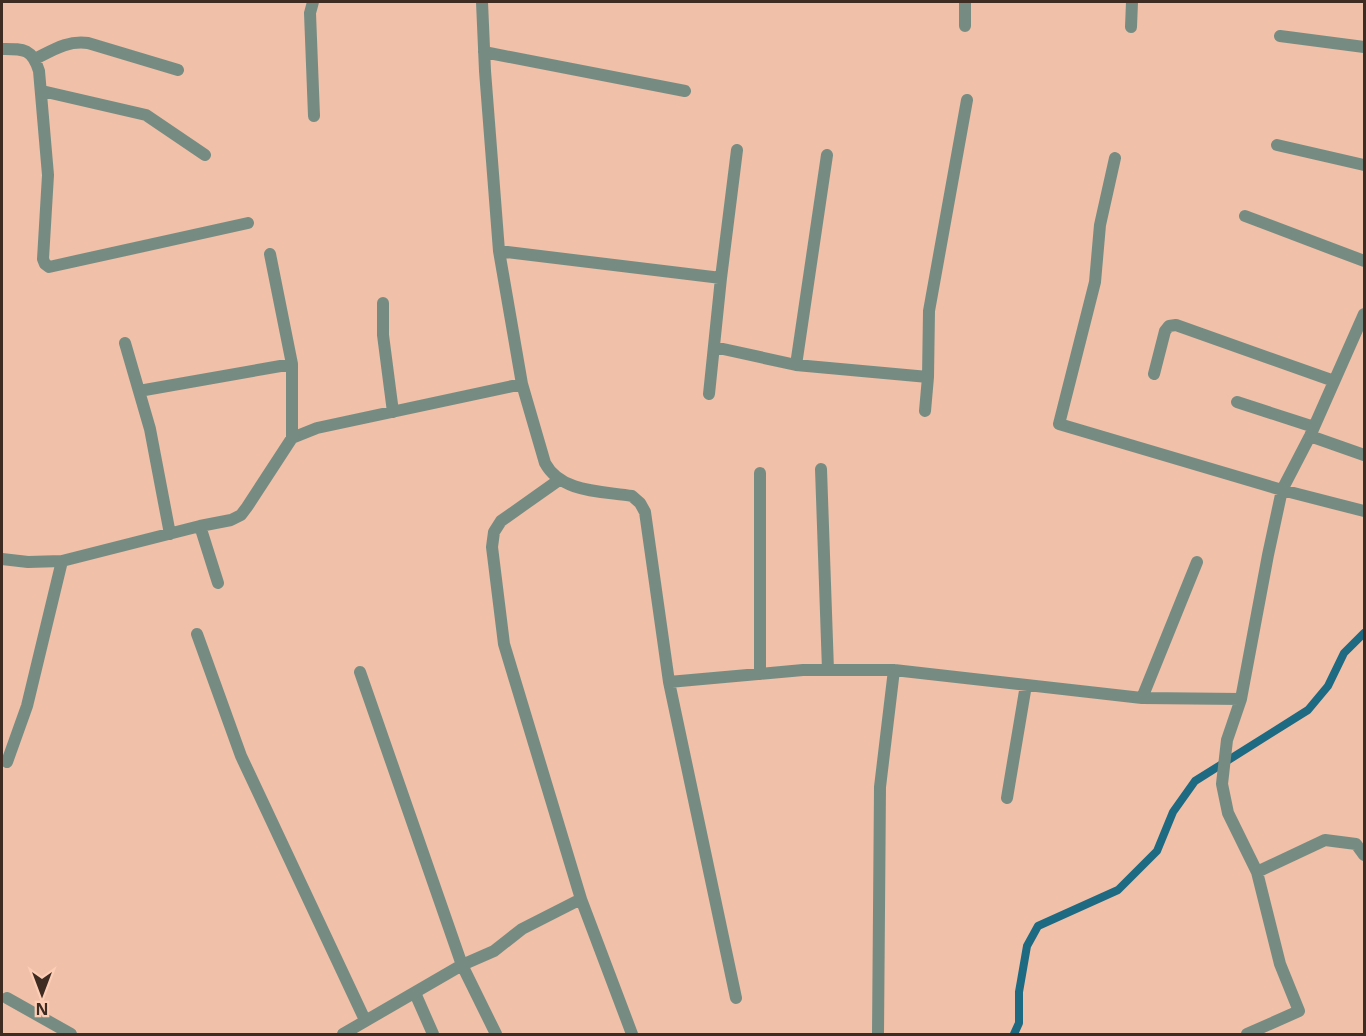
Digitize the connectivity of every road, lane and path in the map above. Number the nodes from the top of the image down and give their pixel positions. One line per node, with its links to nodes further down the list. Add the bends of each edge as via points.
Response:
1 (313, 2): 16 (street, via 310,13)
2 (482, 2): 10 (street)
3 (965, 2): 5 (street)
4 (1132, 2): 6 (street)
5 (965, 26)
6 (1131, 27)
7 (1280, 36): 8 (street)
8 (1365, 47)
9 (2, 49): 11 (street, via 20,49)
10 (484, 52): 14 (street); 25 (street)
11 (35, 59): 12 (street, via 77,41); 13 (street)
12 (178, 70)
13 (42, 91): 19 (street, via 146,115); 24 (street, via 48,175 43,259 49,267)
14 (685, 91)
15 (967, 100): 36 (street, via 929,311)
16 (314, 116)
17 (1277, 145): 22 (street)
18 (737, 150): 28 (street)
19 (205, 155)
20 (827, 155): 34 (street)
21 (1115, 158): 50 (street, via 1100,225 1095,282 1059,424)
22 (1365, 165)
23 (1245, 216): 27 (street)
24 (248, 223)
25 (499, 251): 28 (street); 38 (street)
26 (270, 254): 33 (street)
27 (1365, 261)
28 (721, 278): 32 (street)
29 (384, 303): 43 (street, via 383,335)
30 (1363, 321): 37 (street)
31 (125, 343): 39 (street)
32 (714, 347): 34 (street); 40 (street)
33 (292, 364): 39 (street); 45 (street)
34 (796, 365): 36 (street)
35 (1154, 374): 37 (street, via 1165,331 1176,325)
36 (928, 377): 42 (street)
37 (1335, 381): 44 (street)
38 (522, 384): 43 (street); 49 (street, via 545,464)
39 (139, 391): 53 (street)
40 (710, 394)
41 (1237, 402): 44 (street)
42 (925, 411)
43 (393, 412): 45 (street, via 316,428)
44 (1312, 432): 46 (street); 50 (street)
45 (292, 438): 52 (street, via 241,515)
46 (1365, 455)
47 (821, 469): 59 (street)
48 (760, 473): 62 (street)
49 (559, 480): 63 (street, via 568,486 632,496 645,512); 71 (street, via 501,521 494,532 492,547 504,644)
50 (1282, 490): 51 (street); 66 (street)
51 (1365, 511)
52 (200, 526): 53 (street); 57 (street)
53 (170, 534): 55 (street)
54 (2, 559): 55 (street)
55 (62, 561): 67 (street, via 27,706)
56 (1197, 562): 65 (street)
57 (218, 584)
58 (197, 634): 76 (street, via 241,756)
59 (828, 670): 60 (street); 62 (street)
60 (894, 670): 64 (street); 82 (street, via 880,788)
61 (360, 672): 72 (street)
62 (760, 674): 63 (street)
63 (669, 682): 75 (street)
64 (1026, 685): 65 (street); 68 (street)
65 (1142, 698): 66 (street)
66 (1241, 699): 70 (street, via 1227,740 1222,784 1228,813)
67 (7, 762)
68 (1007, 798)
69 (1365, 855): 70 (street, via 1356,844 1325,840)
70 (1257, 872): 83 (street, via 1280,964 1299,1011)
71 (581, 899): 72 (street, via 522,929 494,951); 81 (street)
72 (462, 965): 73 (street); 80 (street)
73 (415, 993): 76 (street); 79 (street)
74 (7, 998): 77 (street)
75 (736, 998)
76 (365, 1020): 78 (street)
77 (71, 1035)
78 (343, 1035)
79 (433, 1035)
80 (496, 1035)
81 (632, 1035)
82 (878, 1035)
83 (1247, 1035)

